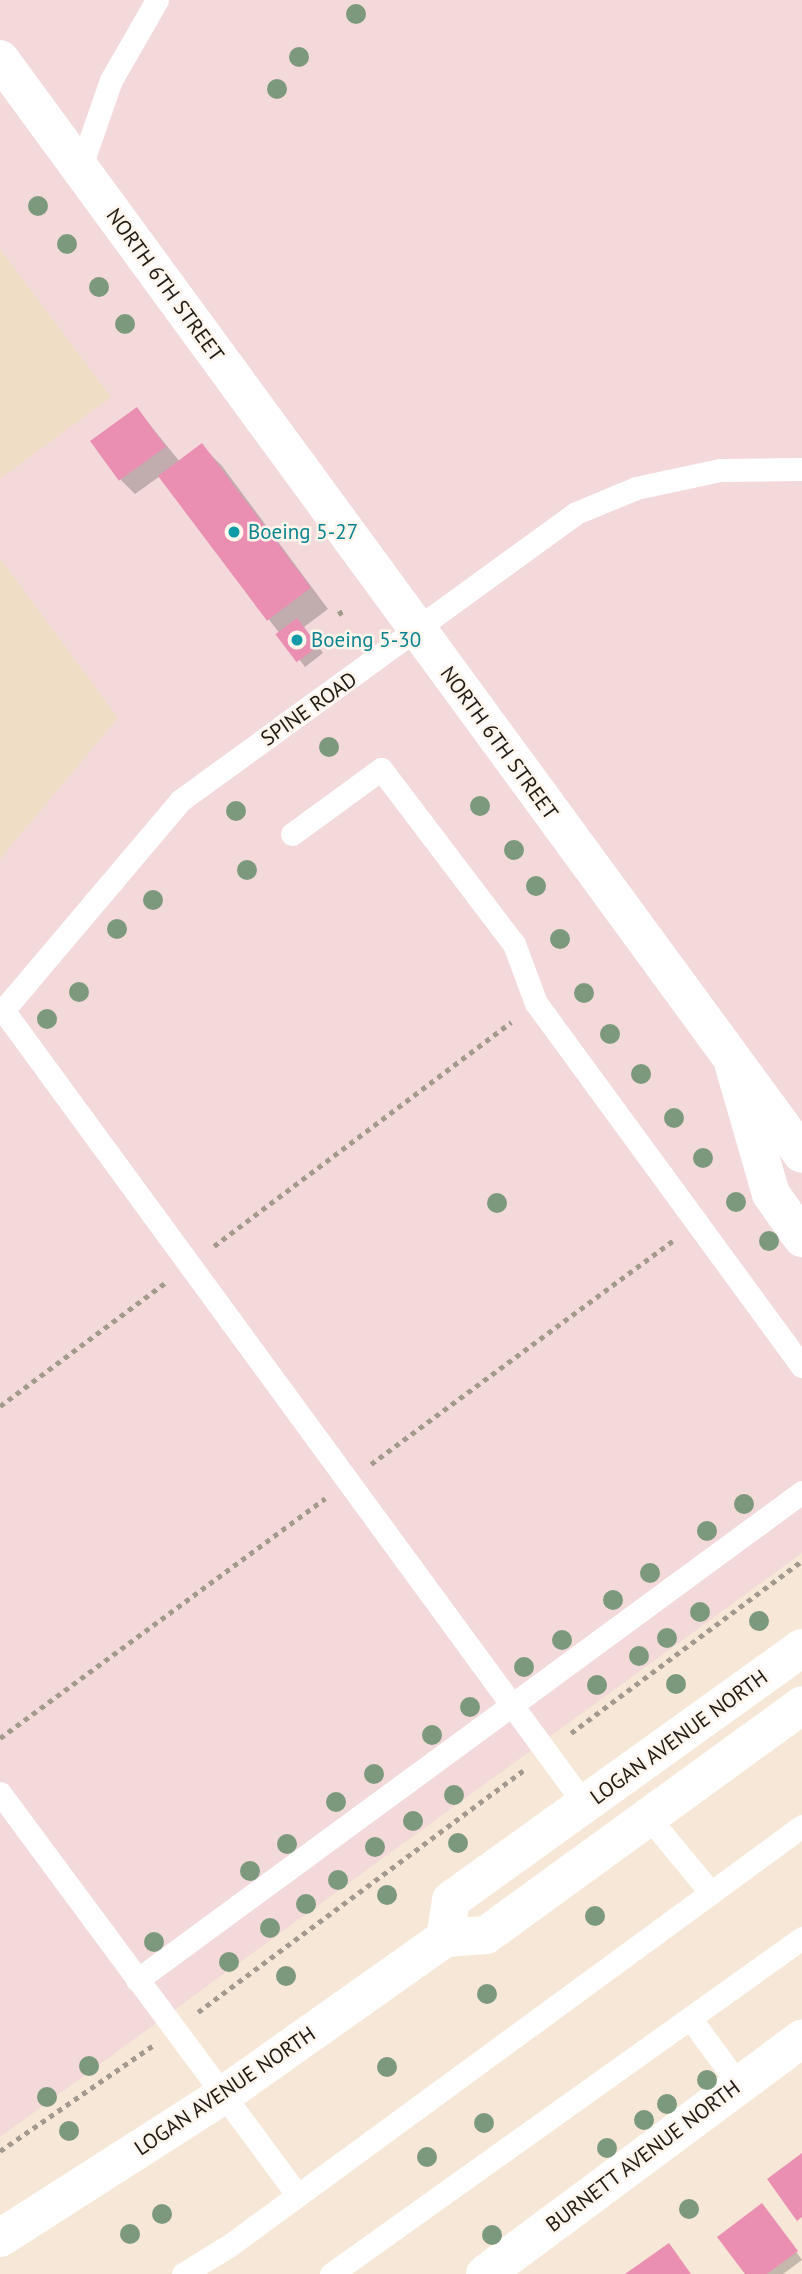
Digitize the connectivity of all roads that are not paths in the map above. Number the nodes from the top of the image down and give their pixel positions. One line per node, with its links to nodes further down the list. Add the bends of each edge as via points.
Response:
1 (157, 0): 3 (lane, via 111,80)
2 (0, 60): 3 (street, NORTH 6TH STREET)
3 (80, 169): 5 (street, NORTH 6TH STREET)
4 (802, 469): 5 (lane, SPINE ROAD, via 720,470 636,488 576,513)
5 (418, 631): 7 (lane, SPINE ROAD, via 181,800); 8 (street, NORTH 6TH STREET)
6 (292, 834): 11 (lane, via 381,769 514,944 536,1003)
7 (2, 1012): 14 (lane)
8 (734, 1066): 9 (street, NORTH 6TH STREET); 10 (street, via 771,1194)
9 (802, 1154)
10 (802, 1237)
11 (802, 1366)
12 (793, 1499): 14 (lane)
13 (802, 1648): 17 (street, LOGAN AVENUE NORTH)
14 (513, 1704): 17 (lane); 23 (lane)
15 (802, 1705): 18 (street)
16 (0, 1793): 23 (lane)
17 (585, 1805): 21 (street, LOGAN AVENUE NORTH, via 451,1900)
18 (650, 1819): 20 (lane); 21 (street, via 486,1935)
19 (802, 1826): 20 (lane)
20 (711, 1892): 28 (lane)
21 (445, 1938): 27 (street, LOGAN AVENUE NORTH)
22 (802, 1938): 24 (lane)
23 (137, 1980): 27 (lane)
24 (690, 2018): 26 (lane); 31 (lane)
25 (802, 2039): 26 (street, BURNETT AVENUE NORTH)
26 (738, 2085): 32 (street, BURNETT AVENUE NORTH)
27 (222, 2096): 28 (lane); 29 (street, LOGAN AVENUE NORTH)
28 (297, 2195): 30 (lane)
29 (0, 2238)
30 (183, 2274)
31 (331, 2274)
32 (485, 2274)

